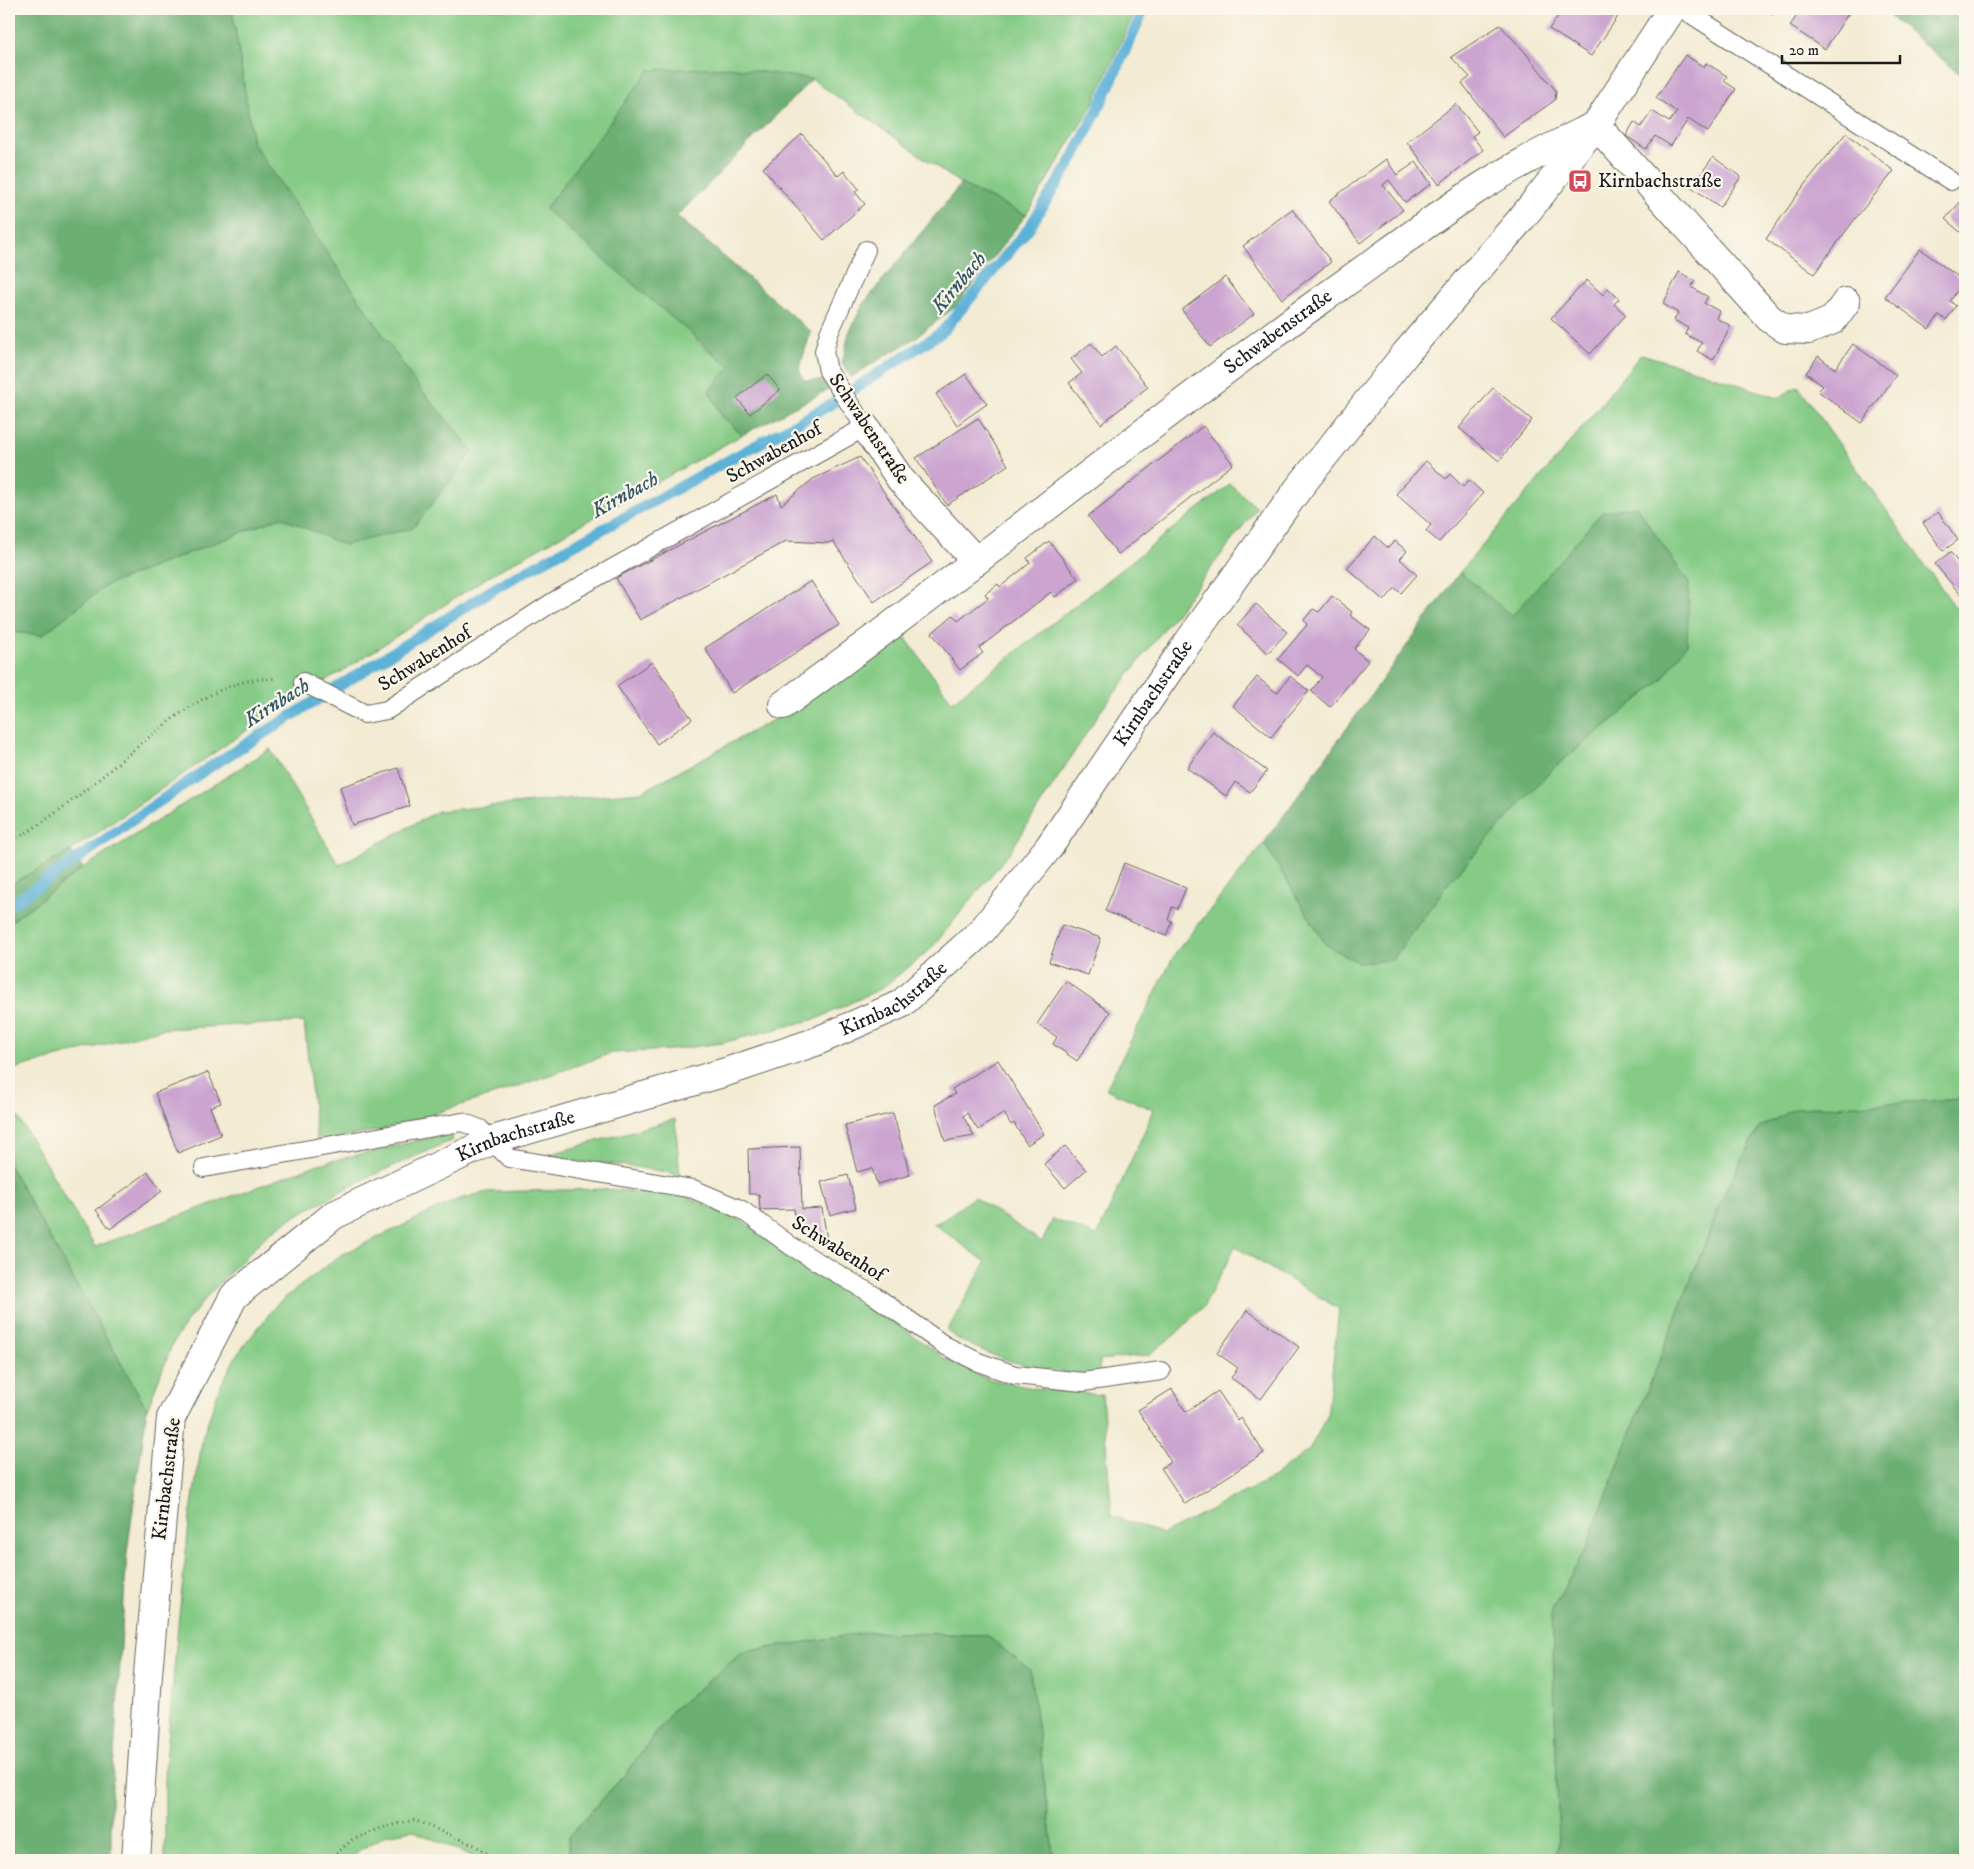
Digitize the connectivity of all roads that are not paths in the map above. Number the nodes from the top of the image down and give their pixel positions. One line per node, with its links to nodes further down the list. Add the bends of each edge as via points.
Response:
1 (1672, 9): 3 (main road, Kirnbachstraße)
2 (1683, 9): 4 (lane)
3 (1596, 125): 6 (main road, via 1769,318 1786,329 1809,330 1833,320); 8 (main road, Schwabenstraße, via 1532,157 1474,192 1252,350); 11 (main road, Kirnbachstraße, via 1522,218 1406,353 1298,489 1048,847 981,932 901,1004 815,1042 726,1072)
4 (1951, 181)
5 (866, 250): 7 (lane, Schwabenstraße, via 824,351 828,371)
6 (1846, 302)
7 (858, 418): 8 (main road, Schwabenstraße, via 901,480); 9 (lane, Schwabenhof, via 556,600 387,710 365,714)
8 (976, 561): 10 (main road, Schwabenstraße, via 877,638)
9 (303, 682)
10 (783, 705)
11 (493, 1140): 12 (lane, Schwabenhof, via 480,1129 462,1122); 13 (lane, Schwabenhof, via 509,1158 693,1189 742,1210 790,1246 875,1296 944,1345 1015,1375 1083,1382); 14 (main road, Kirnbachstraße, via 334,1215 234,1296 171,1418 148,1674)
12 (204, 1168)
13 (1161, 1371)
14 (136, 1860)

